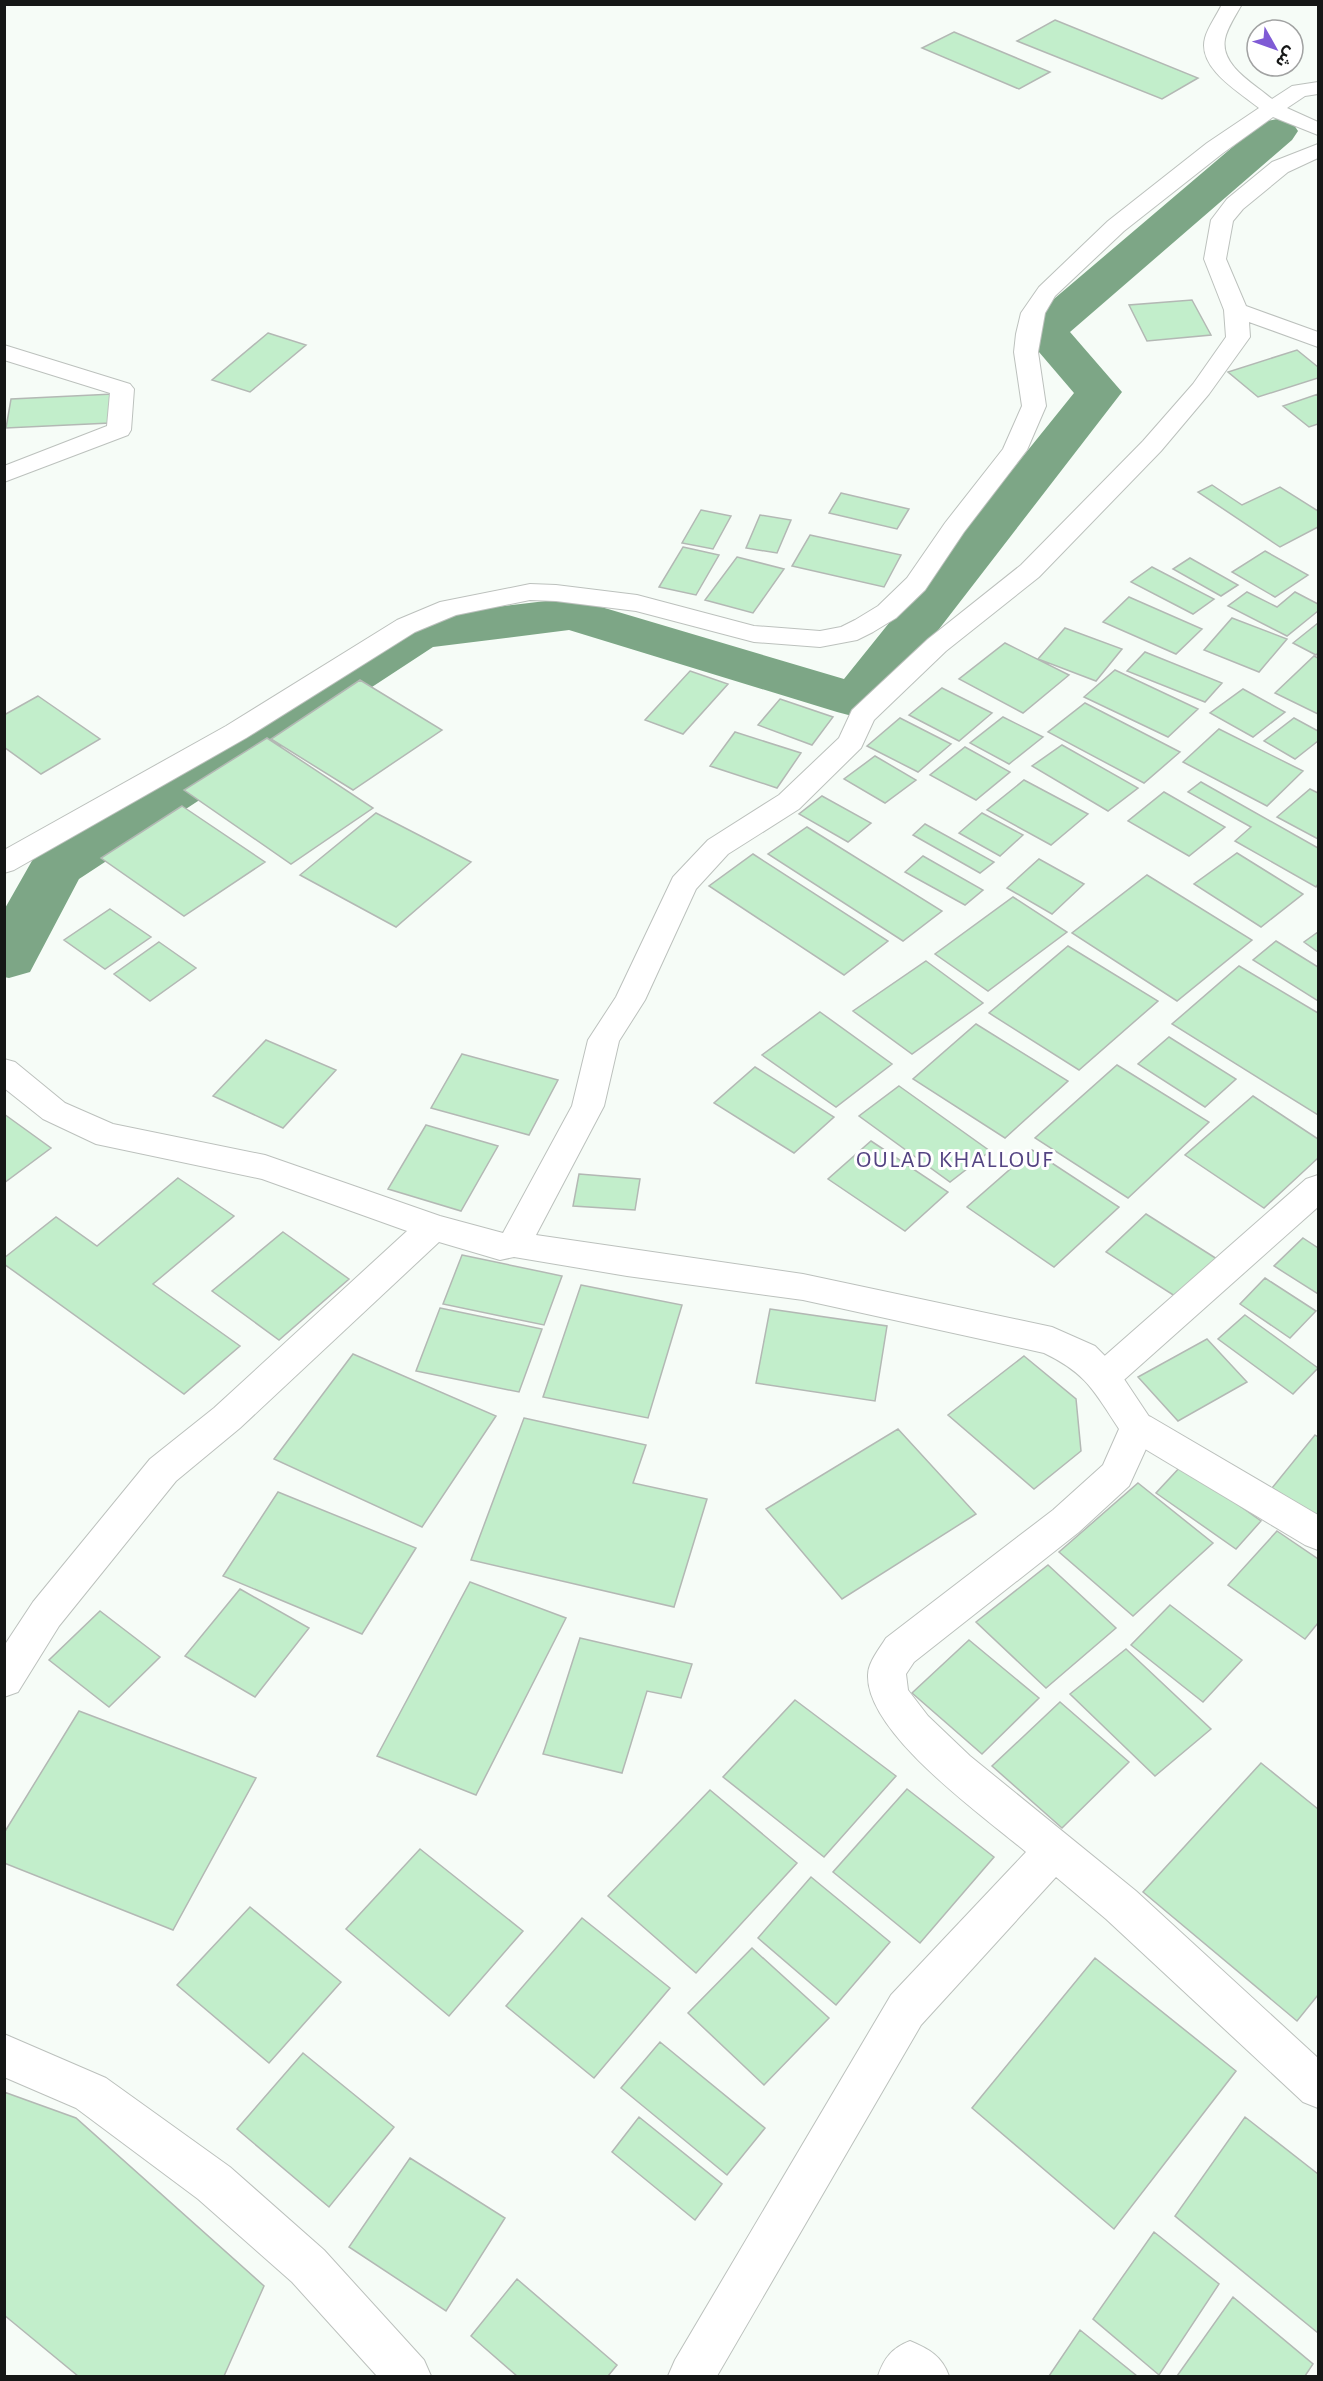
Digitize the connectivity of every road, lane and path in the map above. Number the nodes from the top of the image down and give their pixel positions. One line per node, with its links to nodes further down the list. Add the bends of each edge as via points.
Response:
1 (1232, 4): 3 (street, via 1215,38 1215,52 1223,68)
2 (1318, 88): 3 (street, via 1299,90)
3 (1272, 109): 4 (street); 10 (street, via 1116,226 1047,292 1033,313 1028,334 1026,352 1034,406 1015,450 916,584 887,612 864,626 848,634 820,639 765,636 637,603 556,593 530,592 449,608 406,626 236,732)
4 (1318, 129)
5 (1318, 150): 6 (street, via 1280,167 1235,204 1222,220 1215,259)
6 (1236, 310): 7 (street); 14 (street, via 1238,337 1202,389 1152,446 1030,571 937,645 862,716 851,742 789,802 718,847 683,884 630,1000 604,1040 588,1106)
7 (1318, 340)
8 (4, 352): 9 (street, via 122,389 120,430)
9 (4, 476)
10 (4, 863)
11 (4, 1070): 13 (street, via 54,1111 107,1135 266,1167)
12 (1318, 1188): 15 (street)
13 (433, 1227): 14 (street, via 500,1247); 18 (street, via 227,1418 163,1470 46,1614)
14 (514, 1244): 15 (street, via 803,1287 1006,1329 1052,1341 1083,1356)
15 (1104, 1377): 16 (street)
16 (1138, 1427): 17 (street); 19 (street, via 1116,1475 1066,1521 900,1650 888,1672 889,1695 914,1729)
17 (1318, 1534)
18 (4, 1680)
19 (1054, 1850): 21 (street, via 1121,1905); 23 (street, via 906,2010)
20 (4, 2055): 22 (street, via 91,2093 214,2183 308,2266)
21 (1318, 2087)
22 (408, 2376)
23 (691, 2376)
24 (901, 2376): 25 (street, via 910,2364)
25 (926, 2376)

